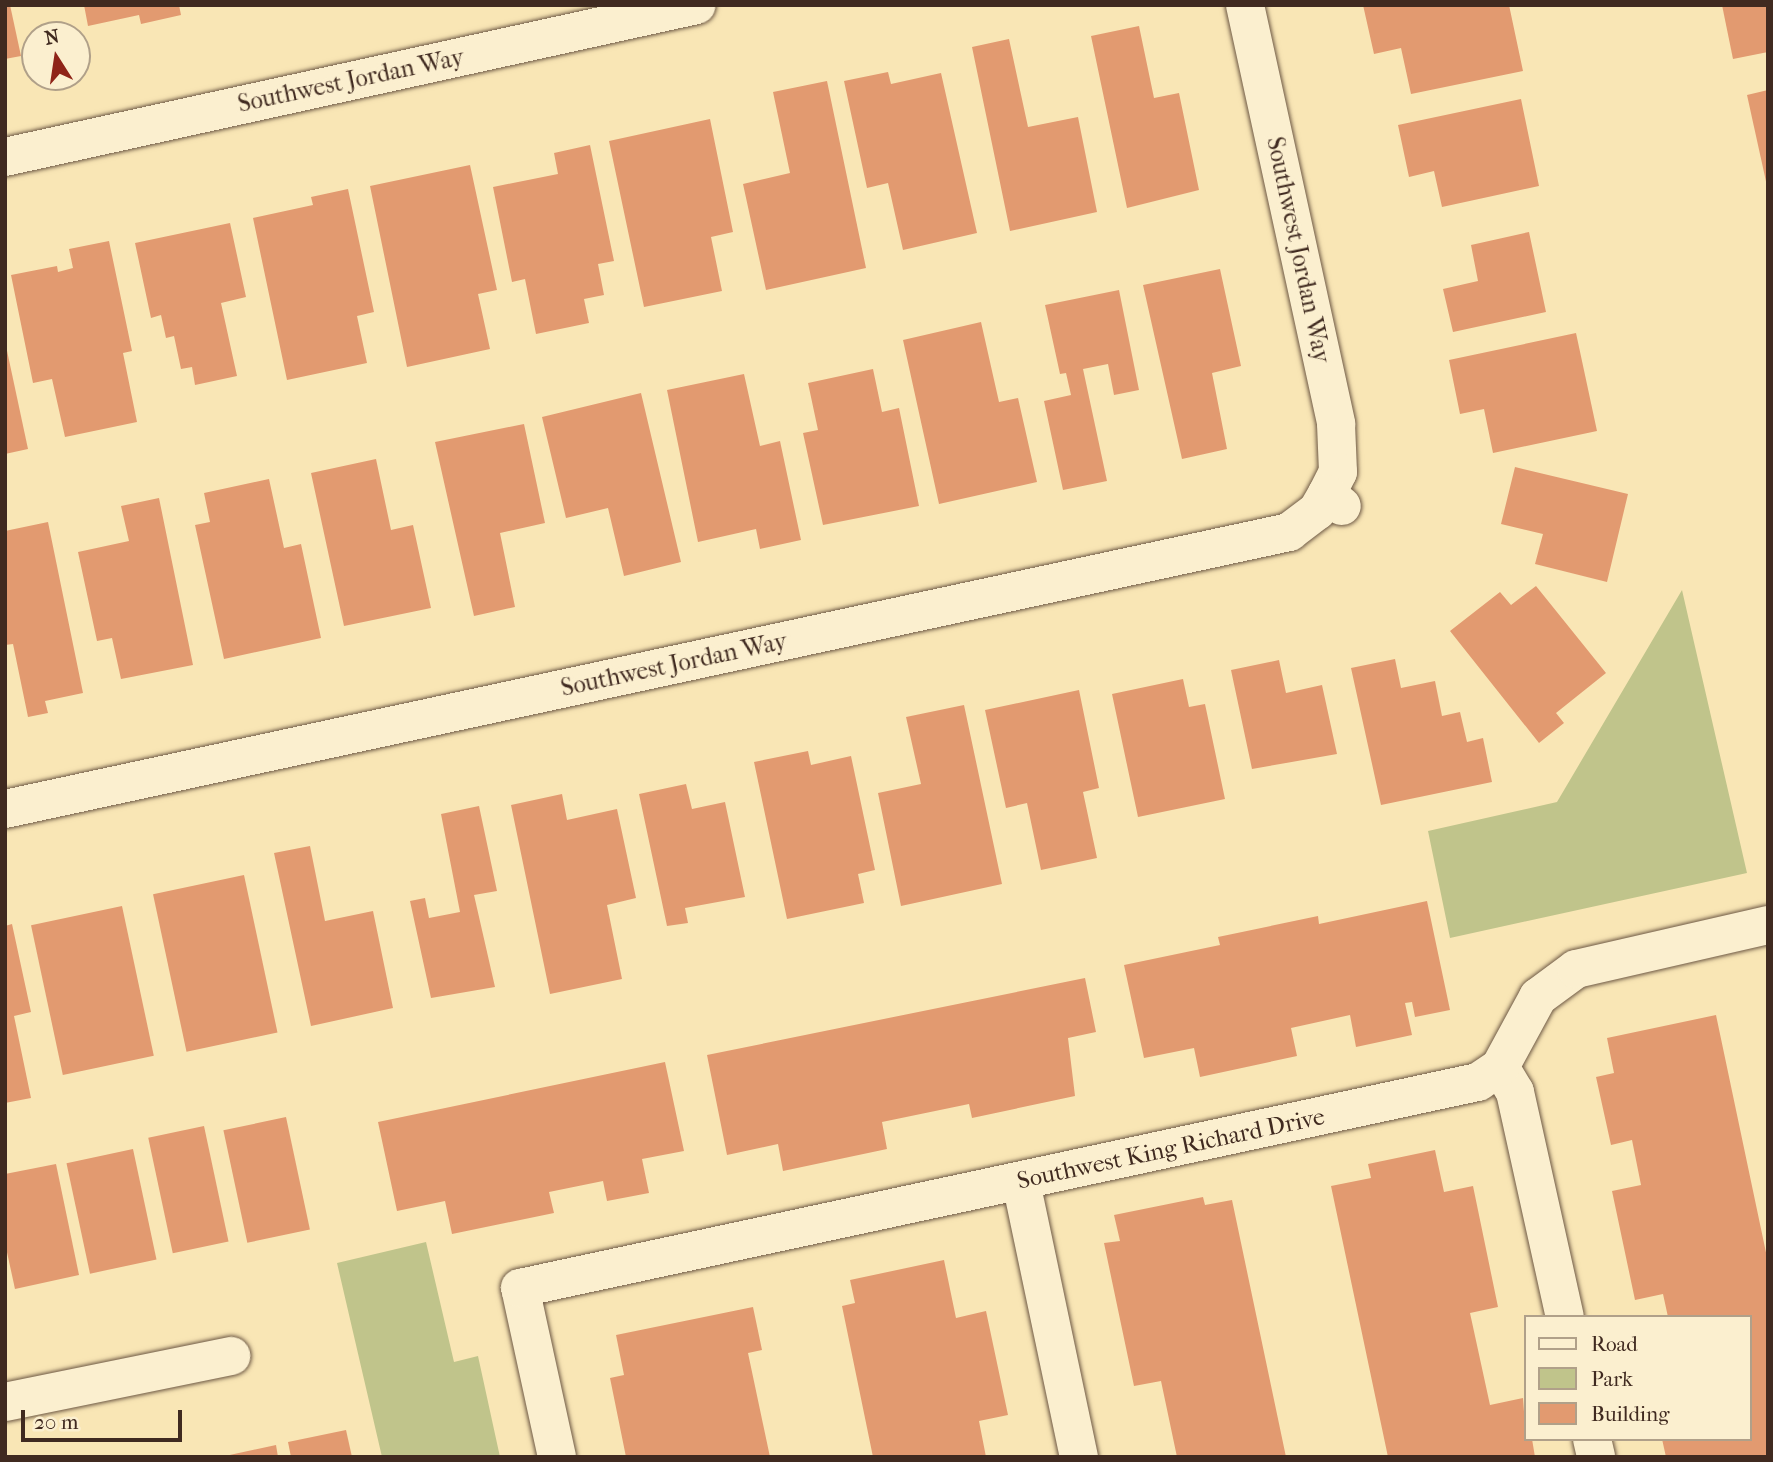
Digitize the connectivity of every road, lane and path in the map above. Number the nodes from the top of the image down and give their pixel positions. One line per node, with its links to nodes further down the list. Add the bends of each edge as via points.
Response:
1 (697, 5): 3 (street, Southwest Jordan Way)
2 (1245, 5): 4 (street, Southwest Jordan Way, via 1336,424 1335,500 1289,532)
3 (5, 157)
4 (5, 809)
5 (1768, 925): 6 (street, via 1577,969 1554,982 1526,1012)
6 (1500, 1067): 7 (street, Southwest King Richard Drive, via 1478,1082); 8 (street, via 1515,1092)
7 (1021, 1182): 11 (street, Southwest King Richard Drive, via 520,1288); 12 (street)
8 (1565, 1315)
9 (231, 1356): 10 (street)
10 (5, 1402)
11 (557, 1457)
12 (1079, 1457)

